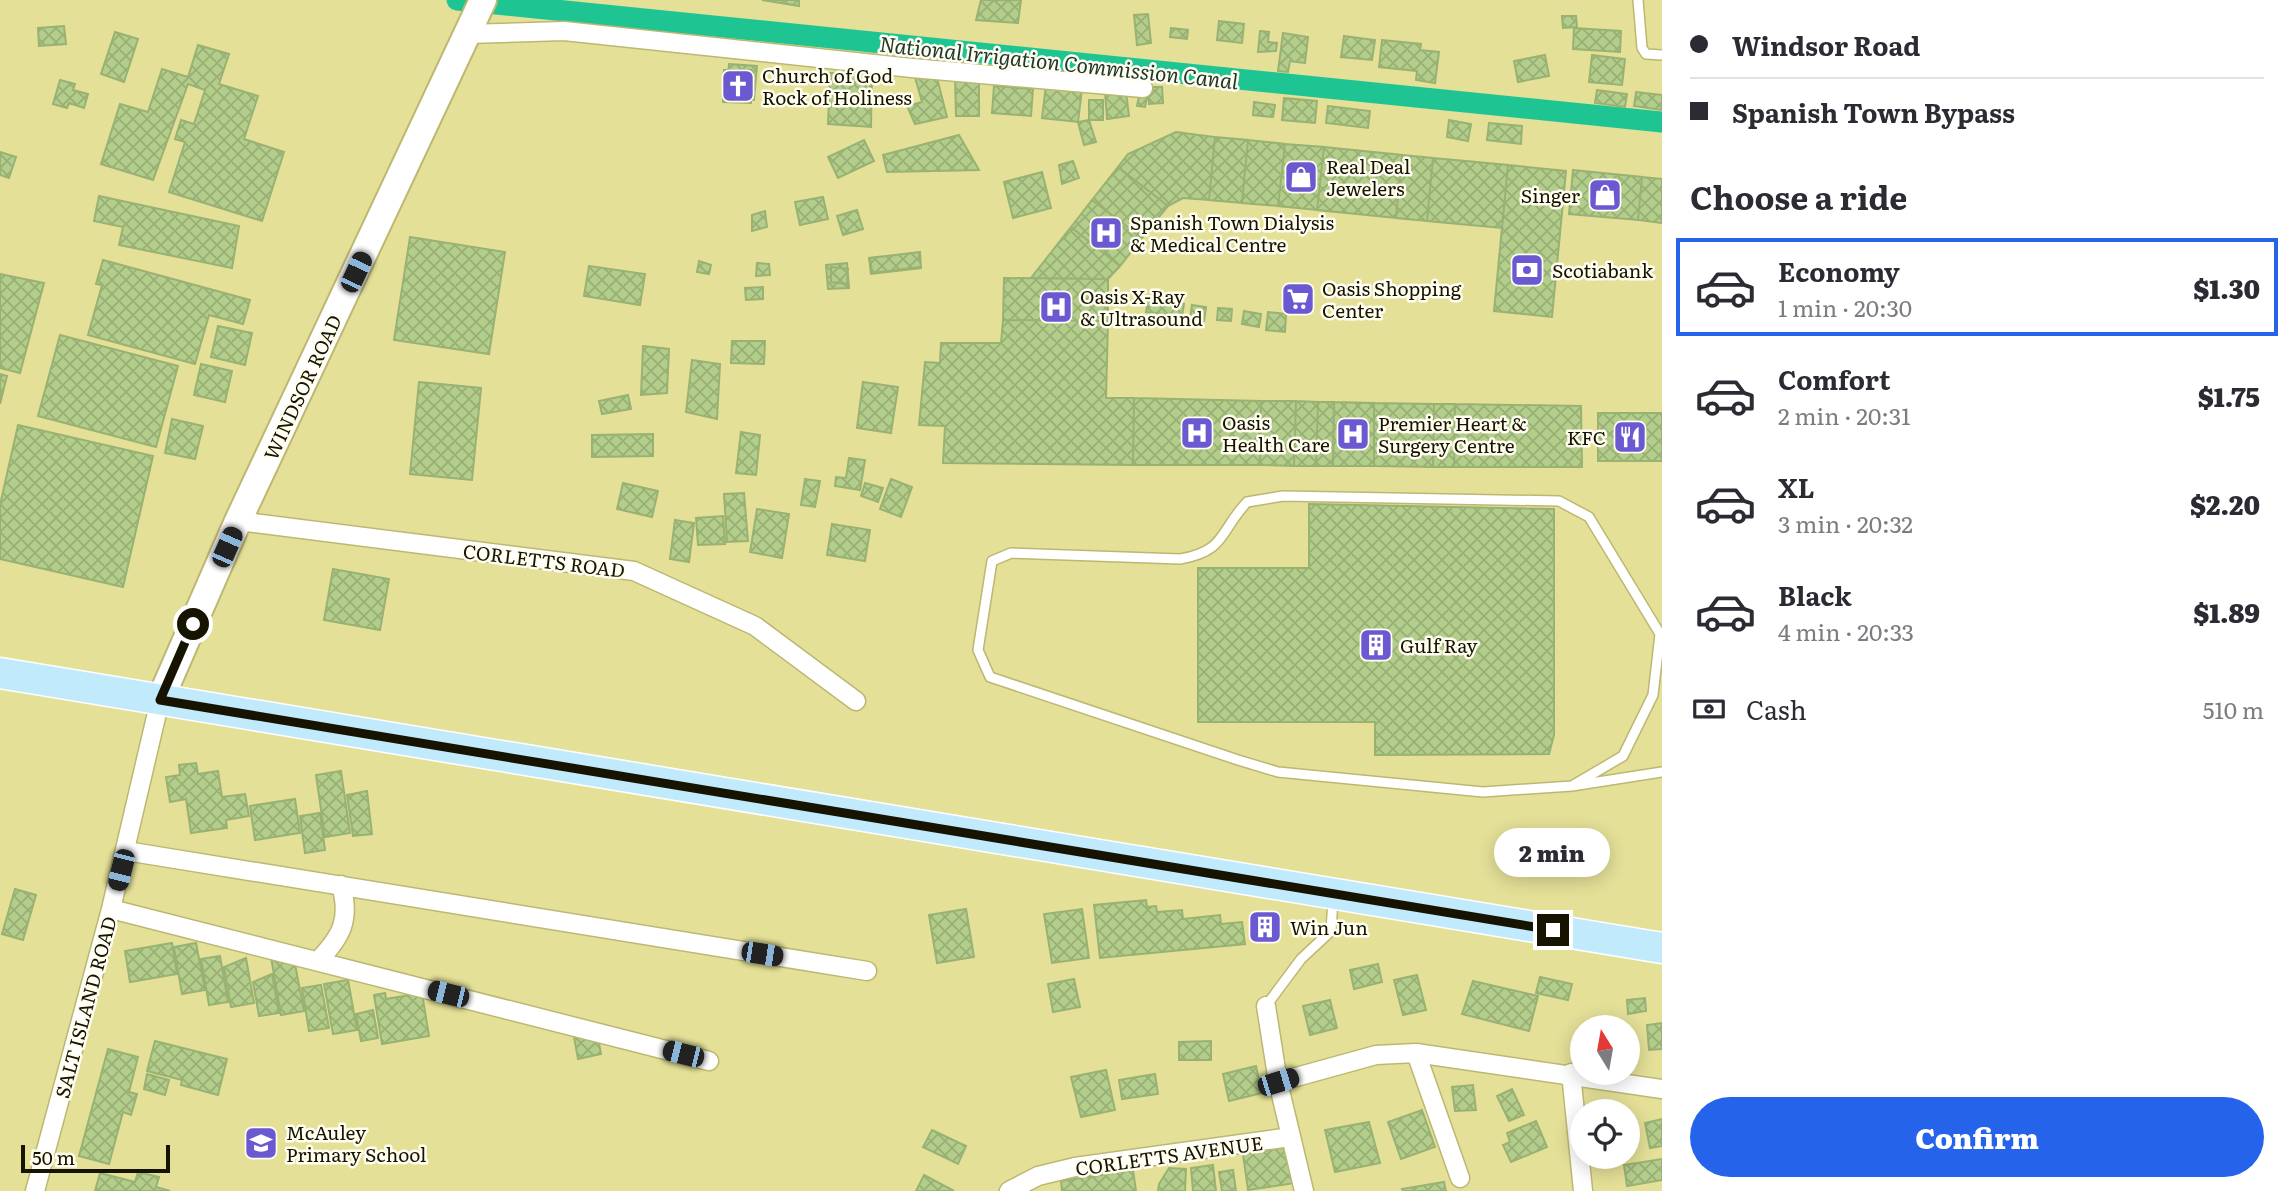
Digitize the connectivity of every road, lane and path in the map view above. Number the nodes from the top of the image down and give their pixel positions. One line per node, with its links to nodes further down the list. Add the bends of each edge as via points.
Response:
1 (1639, 0): 3 (lane, via 1642,48 1646,54)
2 (474, 17): 4 (street, via 912,68); 5 (main road, WINDSOR ROAD)
3 (1662, 55)
4 (1143, 88)
5 (238, 521): 8 (main road, WINDSOR ROAD); 9 (street, CORLETTS ROAD, via 634,570 755,626)
6 (1661, 634): 11 (lane, via 1653,695 1623,756); 11 (lane, via 1589,517 1559,501 1283,496 1247,502 1215,548 1198,556 1011,553 992,561 978,650 990,677 1278,772 1483,792)
7 (0, 673): 8 (main road)
8 (160, 700): 12 (street, SALT ISLAND ROAD); 14 (main road)
9 (856, 701)
10 (1662, 772): 11 (lane)
11 (1573, 786)
12 (126, 851): 13 (street); 15 (street, SALT ISLAND ROAD)
13 (341, 886): 17 (street, via 344,919 339,938); 18 (street)
14 (1334, 894): 16 (main road); 19 (lane, via 1331,931 1301,959)
15 (111, 909): 17 (street); 29 (street, SALT ISLAND ROAD)
16 (1662, 948)
17 (318, 961): 21 (street)
18 (867, 971)
19 (1266, 1006): 23 (street)
20 (1416, 1052): 22 (street); 23 (street, via 1376,1055); 28 (street)
21 (709, 1061)
22 (1570, 1073)
23 (1278, 1082): 27 (street)
24 (1572, 1085): 32 (street)
25 (1639, 1085): 26 (street)
26 (1662, 1089)
27 (1290, 1137): 30 (street, CORLETTS AVENUE, via 1075,1167); 31 (street)
28 (1460, 1178)
29 (35, 1191)
30 (1010, 1191)
31 (1304, 1191)
32 (1583, 1191)

